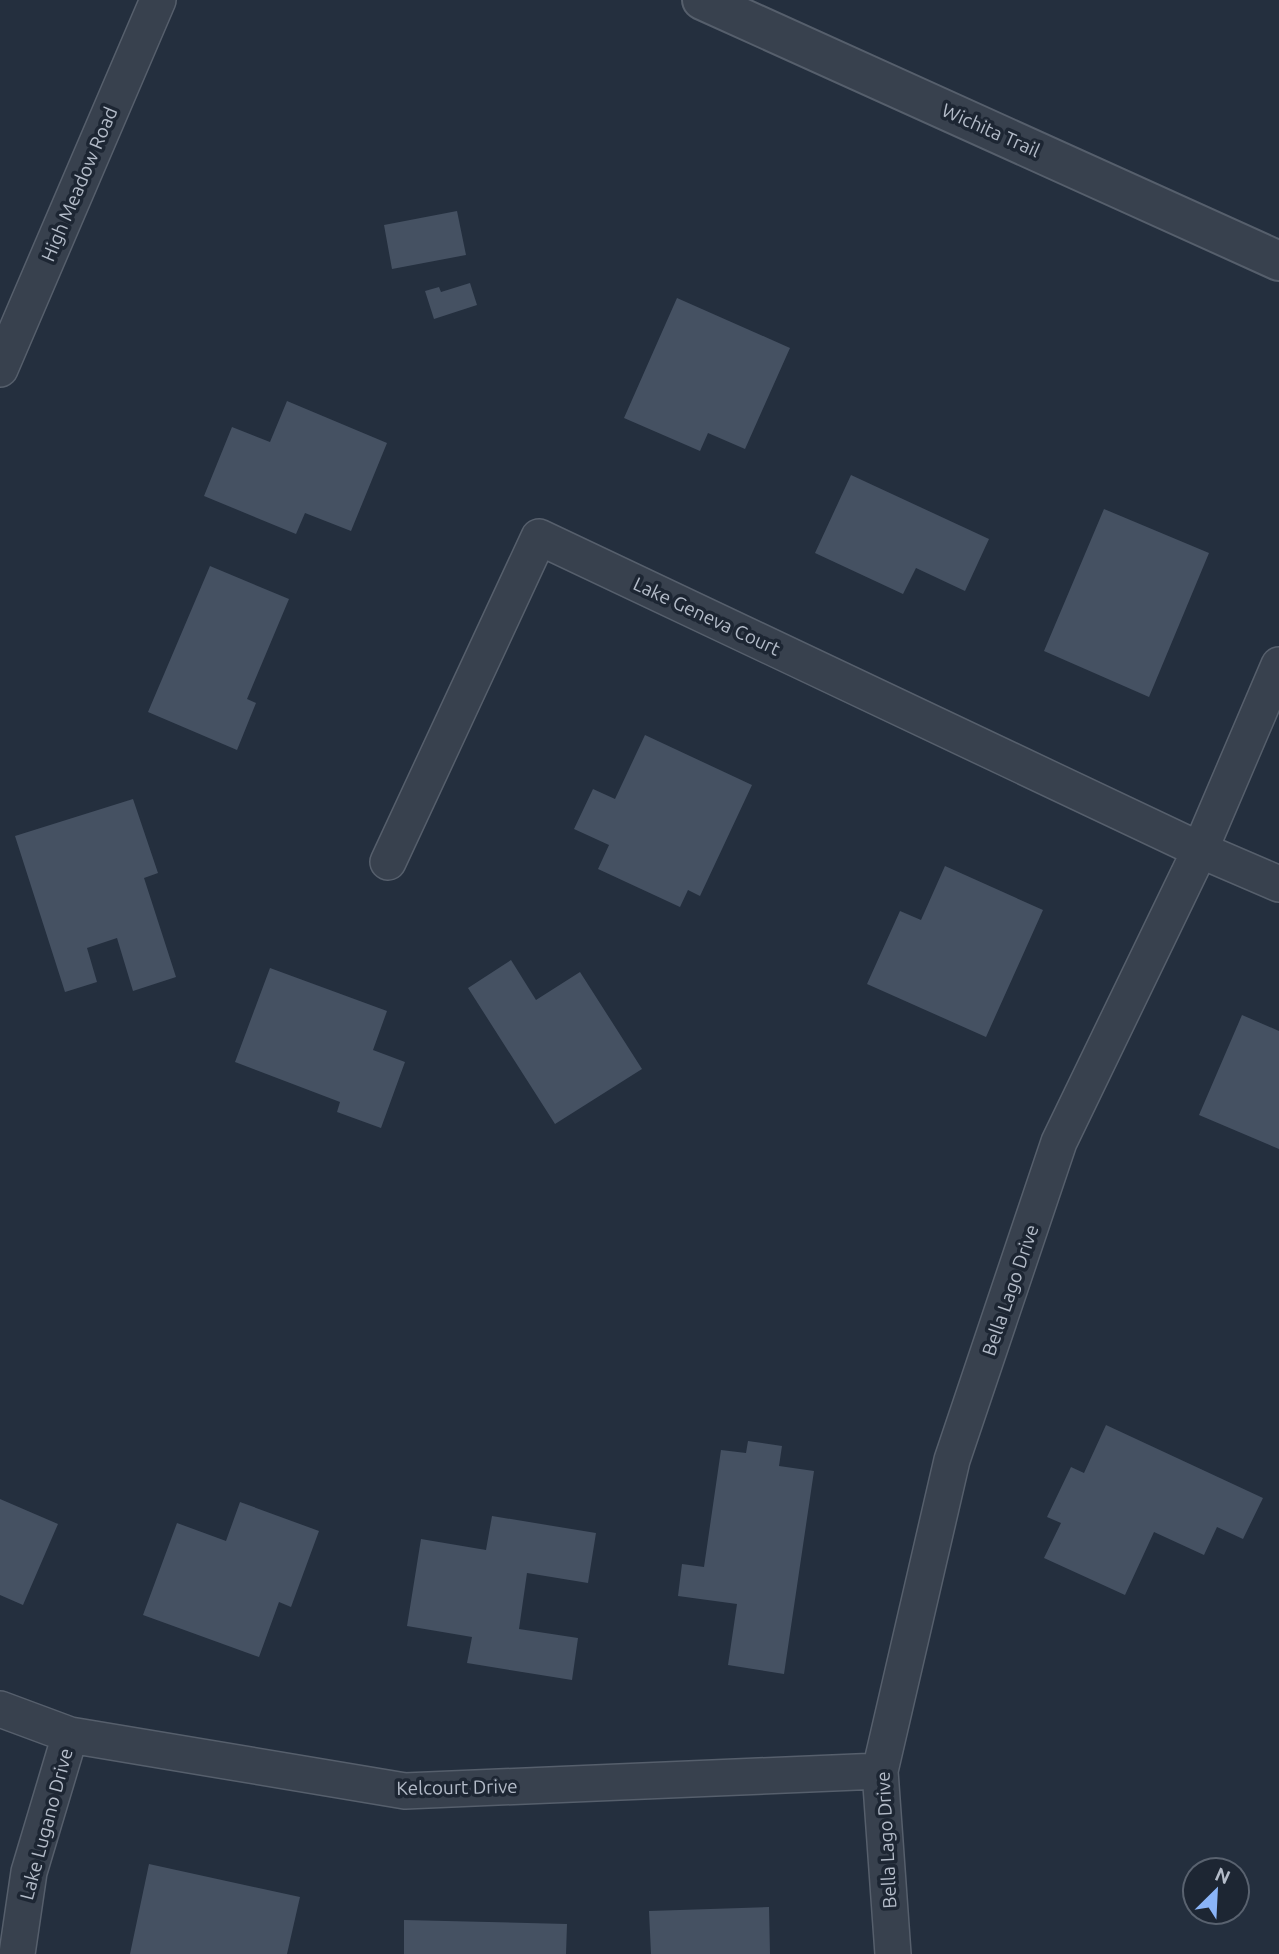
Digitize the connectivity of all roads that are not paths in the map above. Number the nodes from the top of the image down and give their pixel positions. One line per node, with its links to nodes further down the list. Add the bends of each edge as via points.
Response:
1 (158, 0): 4 (street, High Meadow Road)
2 (702, 0): 3 (street, Wichita Trail)
3 (1279, 261)
4 (0, 369)
5 (1279, 665): 6 (street, Bella Lago Drive)
6 (1200, 850): 7 (street, Lake Geneva Court, via 540,537); 8 (street); 11 (street, Bella Lago Drive, via 1059,1142 952,1460)
7 (387, 862)
8 (1279, 884)
9 (0, 1709): 10 (street, Kelcourt Drive)
10 (70, 1735): 11 (street, Kelcourt Drive, via 404,1791); 12 (street, Lake Lugano Drive, via 29,1872)
11 (880, 1771): 13 (street, Bella Lago Drive)
12 (17, 1954)
13 (893, 1954)

